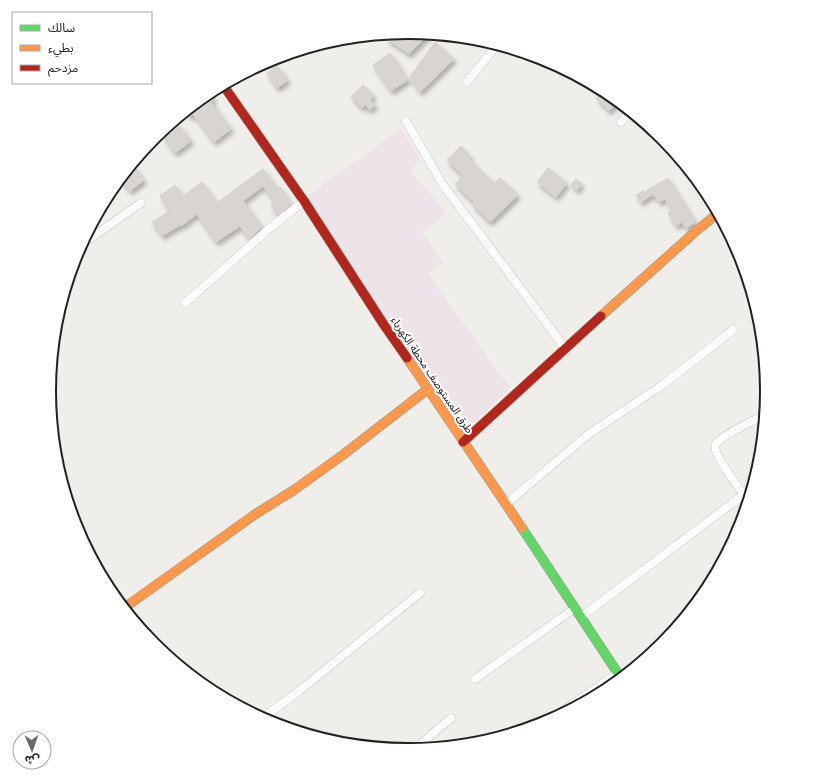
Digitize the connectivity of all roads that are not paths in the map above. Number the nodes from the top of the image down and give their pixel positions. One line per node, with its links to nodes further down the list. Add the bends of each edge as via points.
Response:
1 (493, 50): 2 (street)
2 (467, 82)
3 (226, 90): 7 (street, طرق المستوصف محطة الكهرباء)
4 (626, 115): 6 (street)
5 (406, 121): 13 (street, via 443,185)
6 (620, 122)
7 (304, 201): 11 (street); 14 (street, طرق المستوصف محطة الكهرباء)
8 (141, 203): 10 (street)
9 (714, 216): 13 (street)
10 (91, 238)
11 (185, 303)
12 (733, 330): 19 (street, via 661,386 590,432)
13 (565, 348): 16 (street)
14 (428, 389): 16 (street, طرق المستوصف محطة الكهرباء); 21 (street, via 344,454)
15 (759, 418): 17 (street, via 738,428 716,444 718,458)
16 (463, 442): 19 (street, طرق المستوصف محطة الكهرباء)
17 (746, 489)
18 (744, 495): 23 (street)
19 (506, 504): 22 (street, طرق المستوصف محطة الكهرباء)
20 (420, 593): 26 (street)
21 (129, 605)
22 (575, 608): 23 (street, طرق المستوصف محطة الكهرباء); 25 (street)
23 (581, 617): 24 (street, طرق المستوصف محطة الكهرباء)
24 (618, 673)
25 (475, 679)
26 (268, 714)
27 (451, 718): 28 (street)
28 (423, 742)

